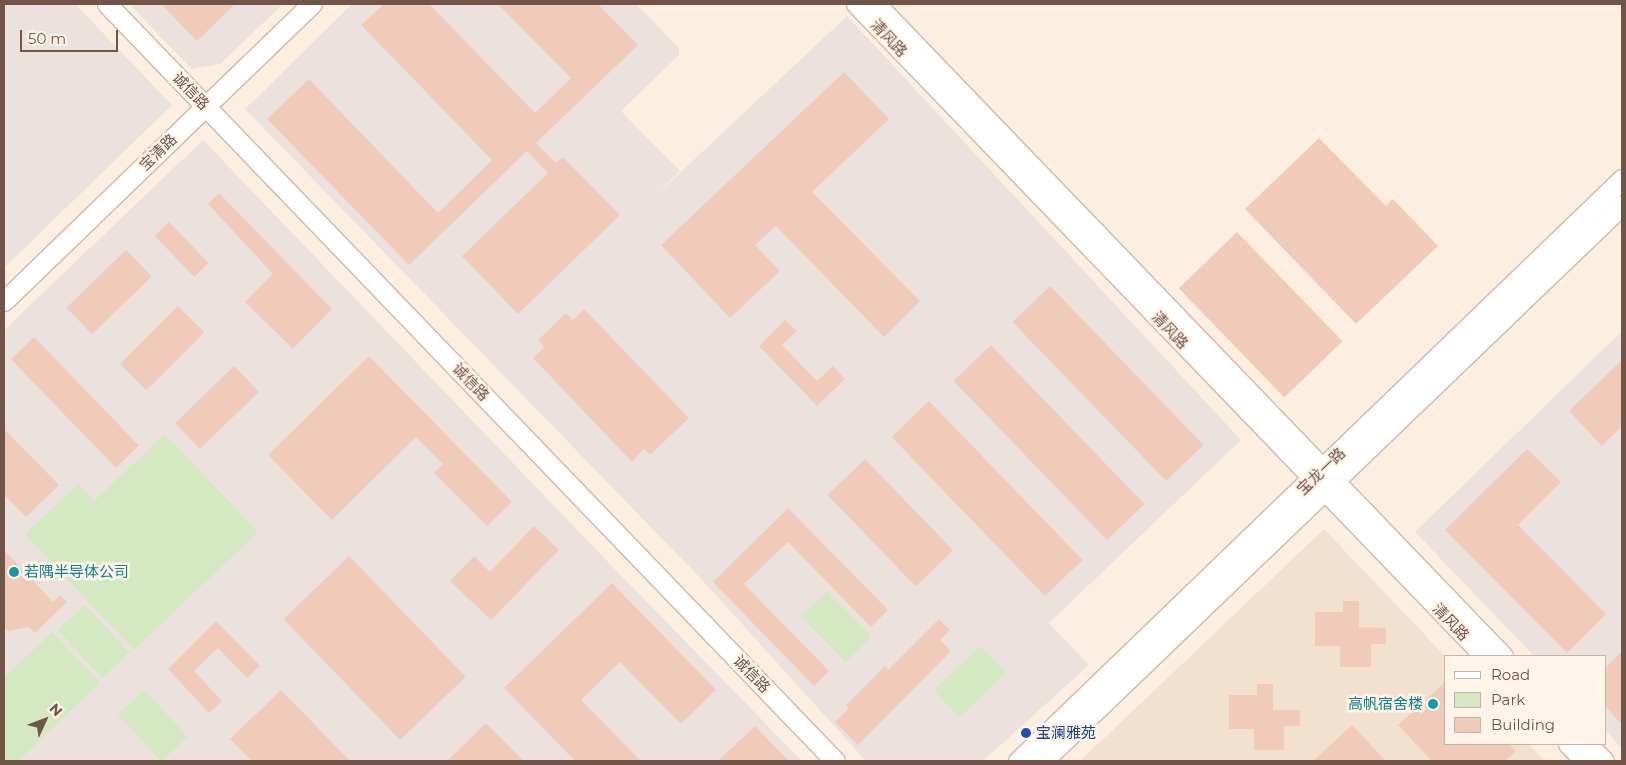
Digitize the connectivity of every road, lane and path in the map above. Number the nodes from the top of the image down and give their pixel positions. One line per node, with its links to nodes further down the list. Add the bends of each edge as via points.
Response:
1 (107, 4): 5 (street, 诚信路)
2 (312, 4): 5 (street, 宝清路)
3 (856, 4): 9 (street, 清风路)
4 (876, 4): 9 (street, 清风路)
5 (206, 106): 8 (street, 宝清路); 14 (street, 诚信路)
6 (1622, 179): 9 (street, 宝龙一路)
7 (1622, 205): 9 (street, 宝龙一路)
8 (4, 301)
9 (1323, 480): 10 (street, 清风路); 11 (street, 清风路); 15 (street, 宝龙一路); 16 (street, 宝龙一路)
10 (1483, 655)
11 (1502, 655)
12 (1569, 745): 17 (street)
13 (1588, 745): 18 (street)
14 (835, 761)
15 (1018, 761)
16 (1044, 761)
17 (1584, 761)
18 (1604, 761)

